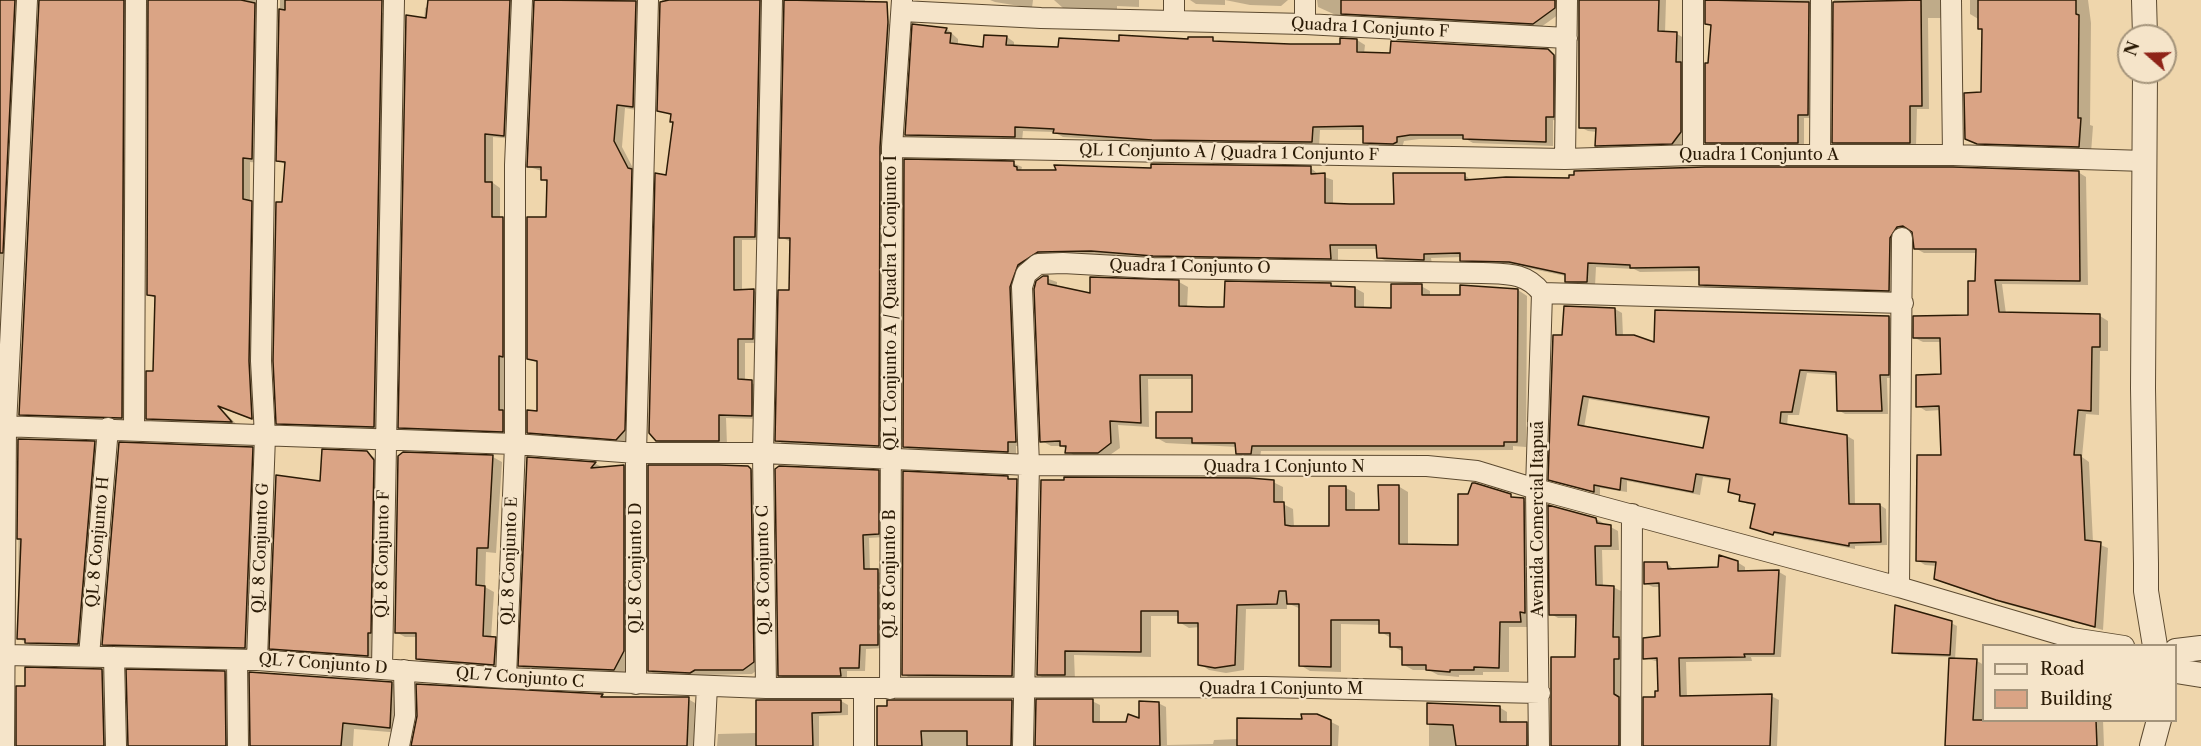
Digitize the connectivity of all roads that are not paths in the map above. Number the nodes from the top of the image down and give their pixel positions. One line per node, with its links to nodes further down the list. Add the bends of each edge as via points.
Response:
1 (27, 0): 31 (street)
2 (136, 0): 33 (street)
3 (267, 0): 34 (street, QL 8 Conjunto G, via 261,361)
4 (394, 0): 35 (street, QL 8 Conjunto F)
5 (522, 0): 36 (street, QL 8 Conjunto E, via 514,165)
6 (648, 0): 37 (street, QL 8 Conjunto D)
7 (772, 0): 38 (street, QL 8 Conjunto C)
8 (1174, 0): 17 (street)
9 (1305, 0): 18 (street)
10 (1567, 0): 20 (street)
11 (1693, 0): 23 (street)
12 (1821, 0): 24 (street)
13 (1951, 0): 25 (street)
14 (2144, 0): 19 (street)
15 (902, 5): 16 (street, Quadra 1 Conjunto F); 22 (street, QL 1 Conjunto A / Quadra 1 Conjunto I)
16 (1041, 9): 17 (street, Quadra 1 Conjunto F)
17 (1174, 21): 18 (street, Quadra 1 Conjunto F)
18 (1305, 24): 20 (street, Quadra 1 Conjunto F)
19 (2145, 24)
20 (1567, 38): 26 (street)
21 (2145, 84): 27 (street)
22 (892, 147): 26 (street, QL 1 Conjunto A / Quadra 1 Conjunto F); 39 (street, QL 1 Conjunto A / Quadra 1 Conjunto I)
23 (1693, 155): 24 (street, Quadra 1 Conjunto A); 26 (street, Quadra 1 Conjunto A)
24 (1820, 155): 25 (street, Quadra 1 Conjunto A)
25 (1953, 155): 27 (street, Quadra 1 Conjunto A)
26 (1566, 159)
27 (2145, 161): 43 (street, via 2142,388)
28 (1902, 238): 30 (street)
29 (1542, 293): 30 (street); 40 (street, Quadra 1 Conjunto O, via 1533,281 1519,275 1038,264 1026,274 1022,287); 41 (street, Avenida Comercial Itapuã)
30 (1904, 303): 44 (street)
31 (3, 426): 32 (street, Quadra 1 Conjunto N); 51 (street)
32 (108, 428): 33 (street, Quadra 1 Conjunto N); 52 (street, QL 8 Conjunto H)
33 (134, 429): 34 (street, Quadra 1 Conjunto N)
34 (265, 436): 35 (street, Quadra 1 Conjunto N); 55 (street, QL 8 Conjunto G)
35 (385, 440): 36 (street, Quadra 1 Conjunto N); 56 (street, QL 8 Conjunto F)
36 (515, 444): 37 (street, Quadra 1 Conjunto N); 60 (street, QL 8 Conjunto E)
37 (636, 453): 38 (street, Quadra 1 Conjunto N); 61 (street, QL 8 Conjunto D)
38 (763, 453): 39 (street, Quadra 1 Conjunto N); 63 (street, QL 8 Conjunto C)
39 (891, 459): 40 (street, Quadra 1 Conjunto N); 65 (street, QL 8 Conjunto B)
40 (1029, 465): 41 (street, Quadra 1 Conjunto N, via 1427,466 1477,471); 66 (street)
41 (1536, 489): 42 (street, Quadra 1 Conjunto N); 67 (street, Avenida Comercial Itapuã)
42 (1632, 514): 44 (street, Quadra 1 Conjunto N); 78 (street)
43 (2146, 564): 47 (street); 48 (street, via 2156,592)
44 (1899, 587): 45 (street, Quadra 1 Conjunto N)
45 (2078, 642): 46 (street, Quadra 1 Conjunto N)
46 (2109, 644)
47 (2155, 644)
48 (2165, 644)
49 (2201, 648): 50 (street)
50 (2177, 651)
51 (5, 655): 52 (street); 70 (street)
52 (89, 656): 53 (street)
53 (114, 657): 54 (street, QL 7 Conjunto D); 71 (street)
54 (237, 660): 55 (street, QL 7 Conjunto D); 72 (street)
55 (257, 660): 56 (street, QL 7 Conjunto D)
56 (382, 668): 57 (street, QL 7 Conjunto D)
57 (404, 670): 60 (street, QL 7 Conjunto C); 73 (street, QL 7 Conjunto D, via 405,716)
58 (2177, 671): 59 (street)
59 (2201, 675)
60 (506, 678): 61 (street, QL 7 Conjunto C)
61 (636, 684): 62 (street, QL 7 Conjunto C)
62 (707, 686): 63 (street, QL 7 Conjunto C); 74 (street)
63 (766, 688): 64 (street)
64 (864, 689): 65 (street, Quadra 1 Conjunto M); 75 (street)
65 (890, 689): 66 (street, Quadra 1 Conjunto M)
66 (1022, 690): 67 (street, Quadra 1 Conjunto M, via 1265,687); 76 (street)
67 (1540, 693): 77 (street, Avenida Comercial Itapuã)
68 (2148, 722): 79 (street)
69 (2158, 722): 80 (street)
70 (4, 746)
71 (116, 746)
72 (238, 746)
73 (399, 746)
74 (704, 746)
75 (864, 746)
76 (1023, 746)
77 (1539, 746)
78 (1630, 746)
79 (2148, 746)
80 (2152, 746)

